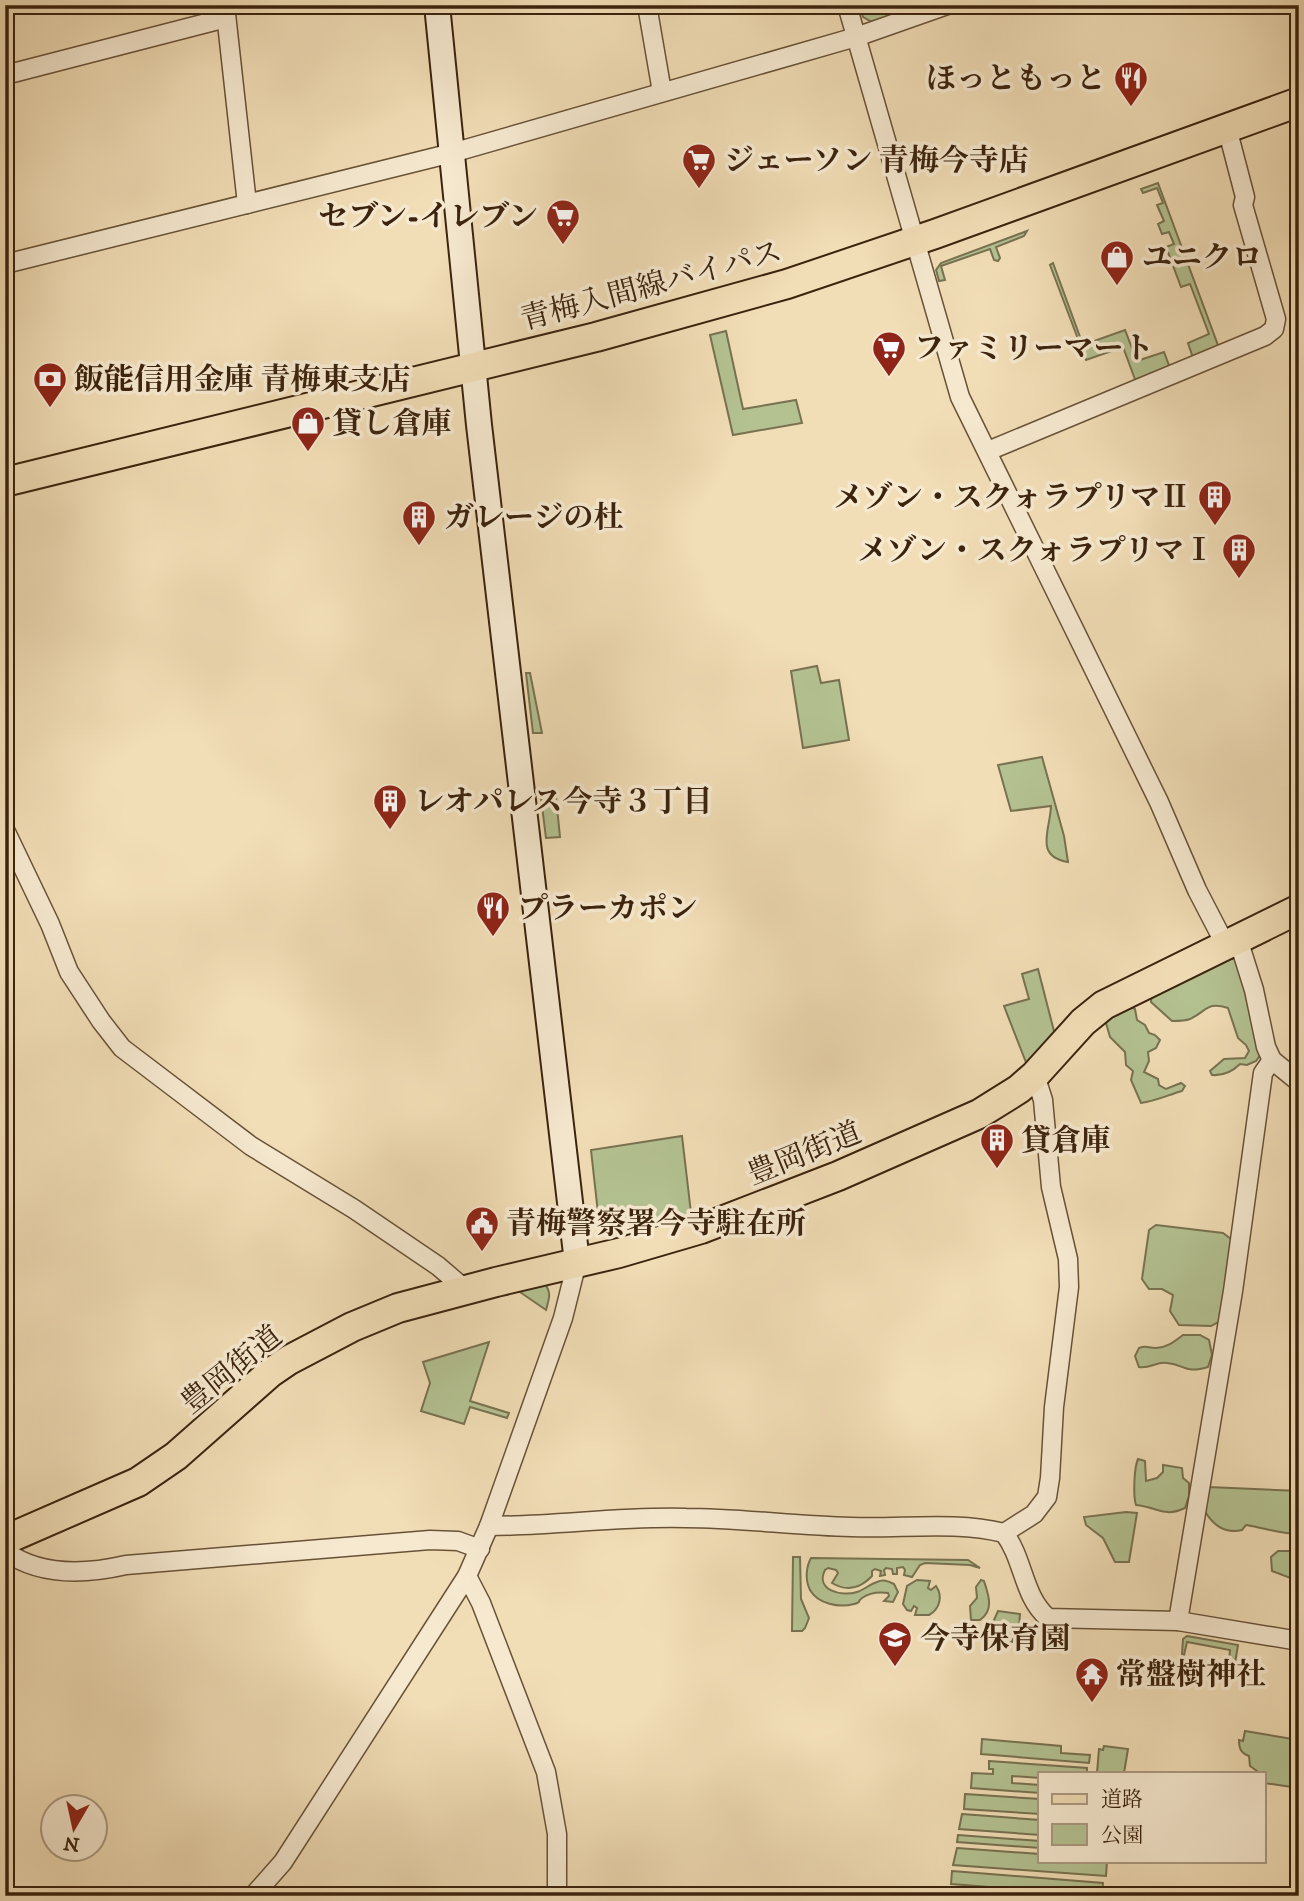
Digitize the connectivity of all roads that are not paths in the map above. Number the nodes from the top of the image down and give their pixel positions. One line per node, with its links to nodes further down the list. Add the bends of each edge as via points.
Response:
1 (437, 5): 11 (street)
2 (648, 5): 8 (street)
3 (847, 5): 6 (street)
4 (947, 5): 6 (street)
5 (226, 12): 7 (street); 12 (street)
6 (856, 37): 8 (street); 13 (street)
7 (5, 75)
8 (662, 92): 11 (street)
9 (1299, 102): 10 (main road, 青梅入間線バイパス)
10 (1227, 128): 13 (main road, 青梅入間線バイパス); 16 (street, via 1276,319 1274,329)
11 (452, 153): 12 (street); 15 (street)
12 (247, 204): 14 (street)
13 (916, 240): 15 (main road, 青梅入間線バイパス, via 787,284); 16 (street, via 956,386)
14 (5, 264)
15 (473, 367): 17 (main road, 青梅入間線バイパス); 24 (street)
16 (988, 451): 20 (street, via 1159,802 1197,890)
17 (5, 482)
18 (5, 830): 25 (street, via 69,972 122,1048 251,1146 354,1209)
19 (1299, 909): 20 (main road, 豊岡街道)
20 (1231, 941): 21 (street, via 1254,990); 22 (main road, 豊岡街道, via 1094,1012)
21 (1272, 1060): 23 (street); 32 (street, via 1263,1073 1233,1291)
22 (1035, 1074): 24 (main road, 豊岡街道, via 979,1114 838,1176 701,1229); 27 (street, via 1043,1100 1051,1187 1068,1259 1069,1287 1047,1497 1034,1514)
23 (1299, 1082)
24 (577, 1262): 25 (main road, 豊岡街道); 26 (street, via 563,1318)
25 (466, 1290): 28 (main road, 豊岡街道, via 398,1308 309,1349 270,1373 176,1456 138,1482)
26 (489, 1526): 27 (street, via 685,1517 851,1527 965,1525); 29 (street)
27 (1004, 1533): 32 (street, via 1038,1609 1048,1618)
28 (5, 1540)
29 (480, 1549): 30 (street, via 458,1541 430,1539 79,1572 43,1567); 31 (street)
30 (5, 1551)
31 (467, 1576): 34 (street, via 283,1862); 35 (street, via 546,1772 557,1834)
32 (1178, 1621): 33 (street)
33 (1299, 1641)
34 (253, 1896)
35 (557, 1896)

